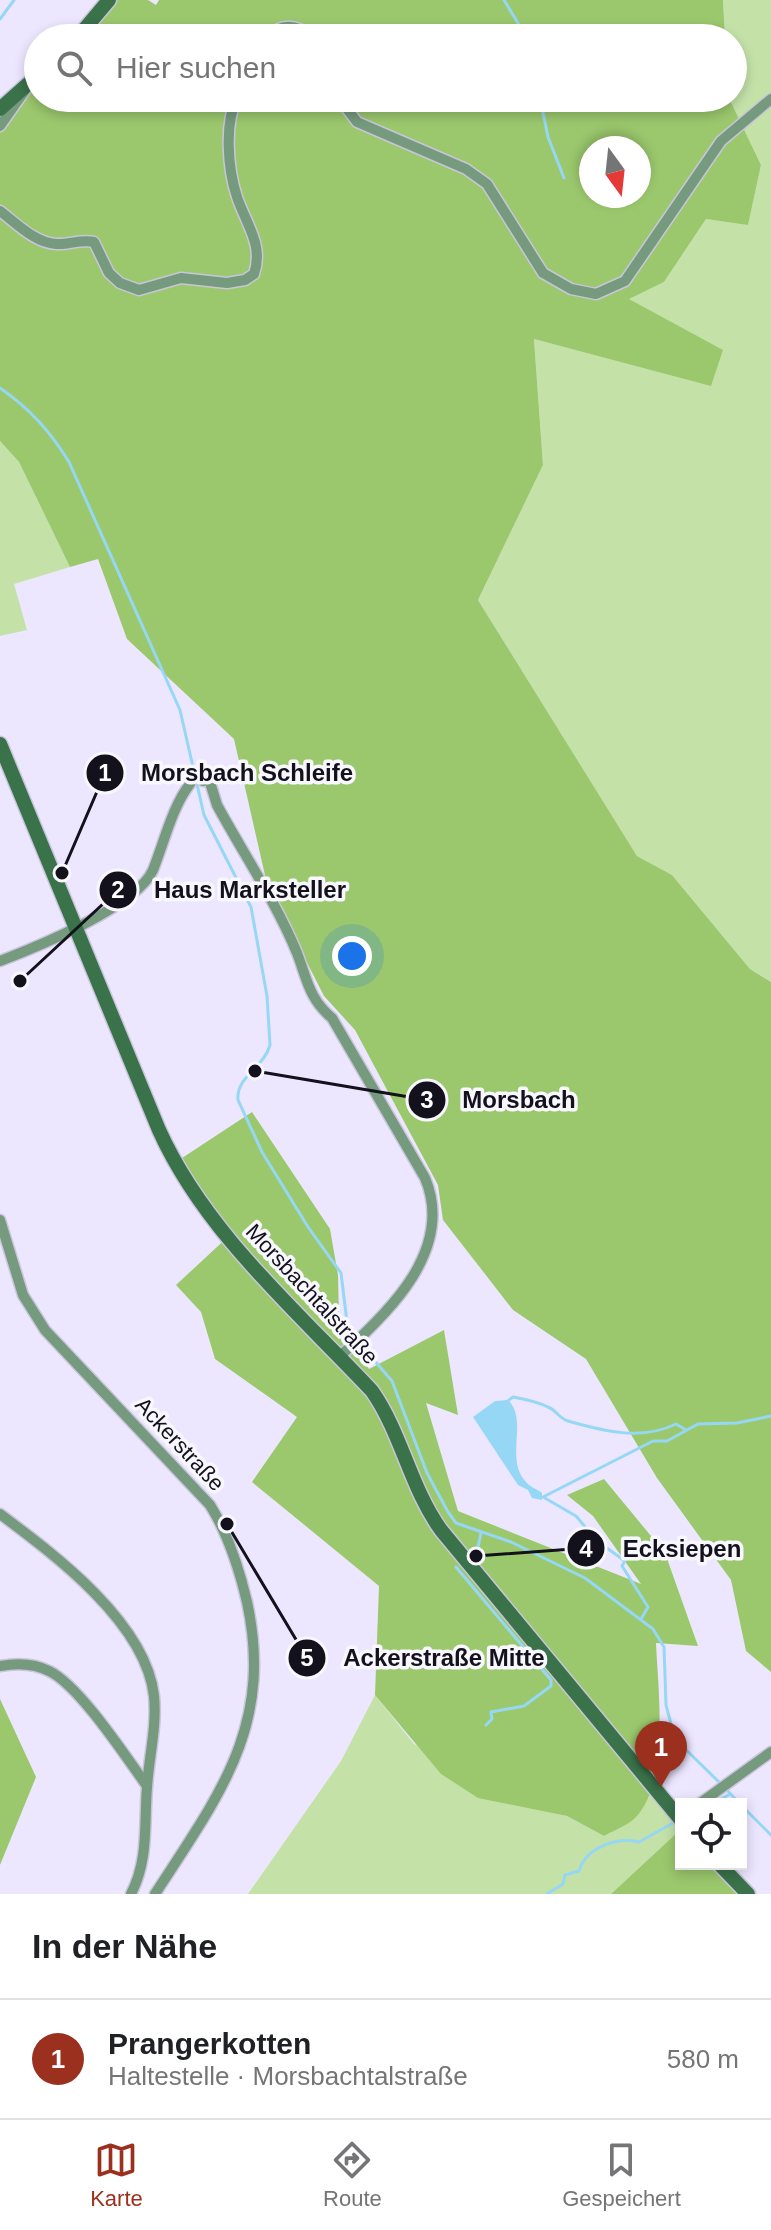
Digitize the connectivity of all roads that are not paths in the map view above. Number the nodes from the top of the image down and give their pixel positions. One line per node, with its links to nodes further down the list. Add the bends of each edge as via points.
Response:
1 (109, 0): 2 (main road)
2 (89, 24)
3 (24, 87): 6 (main road)
4 (24, 95): 9 (street)
5 (771, 99): 8 (street, via 721,141 625,281 596,294 581,293 543,273 487,184 466,169 357,122)
6 (0, 109)
7 (231, 112): 10 (street, via 236,194 257,243 258,262 245,280 181,278 139,290 109,273 94,242 41,241)
8 (350, 112)
9 (0, 126)
10 (0, 211)
11 (0, 744): 14 (main road, Morsbachtalstraße)
12 (206, 780): 17 (street, via 297,953 306,986 332,1018 434,1200 430,1230 410,1284)
13 (190, 784): 14 (street, via 146,880 110,910)
14 (76, 926): 15 (street); 17 (main road, Morsbachtalstraße, via 181,1176 210,1217)
15 (0, 961)
16 (0, 1220): 26 (street, Ackerstraße, via 29,1309 210,1505 244,1592 256,1677 247,1729 212,1802)
17 (345, 1352): 23 (main road, Morsbachtalstraße, via 388,1416 435,1522)
18 (0, 1514): 21 (street, via 36,1540 121,1621 138,1647 154,1694)
19 (0, 1666): 21 (street, via 21,1663 52,1672 70,1687)
20 (771, 1752): 22 (street)
21 (147, 1786): 25 (street, via 143,1862)
22 (708, 1798)
23 (675, 1812)
24 (725, 1870): 27 (main road)
25 (131, 1894)
26 (155, 1894)
27 (748, 1894)

